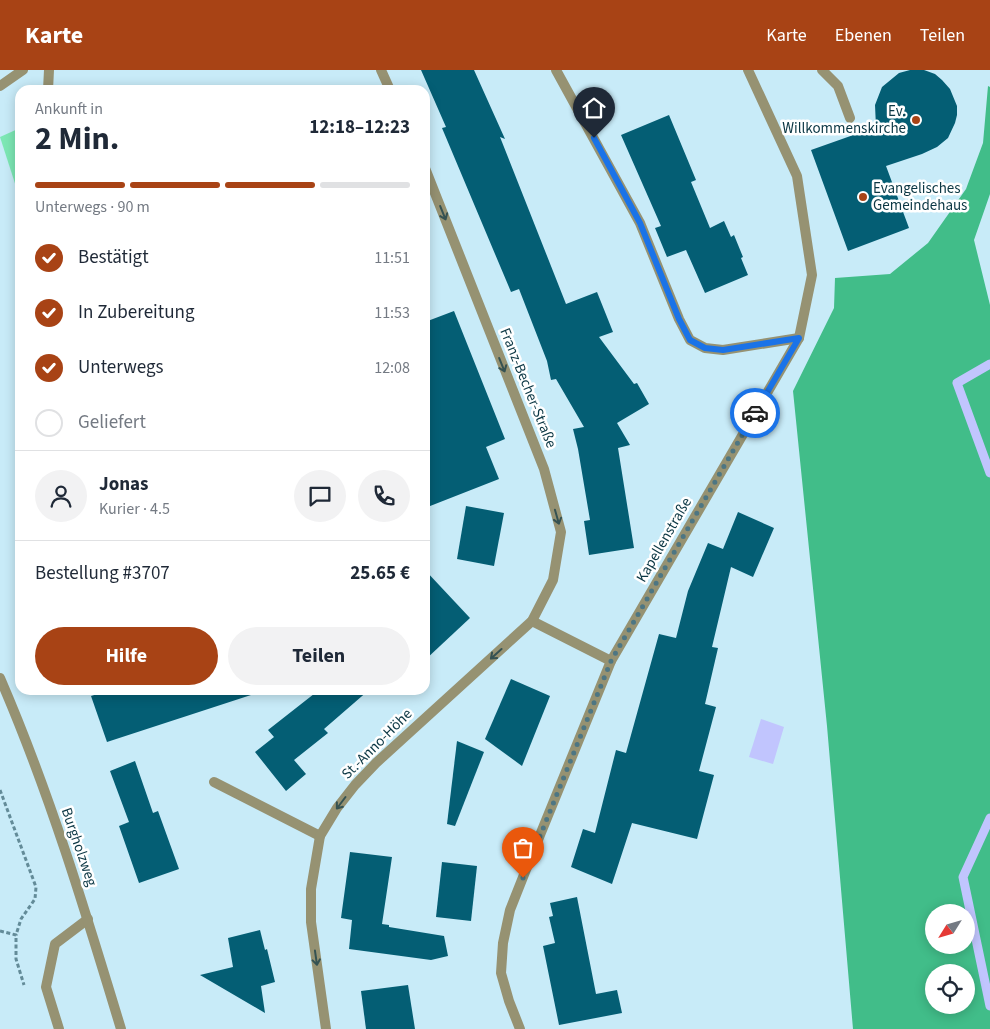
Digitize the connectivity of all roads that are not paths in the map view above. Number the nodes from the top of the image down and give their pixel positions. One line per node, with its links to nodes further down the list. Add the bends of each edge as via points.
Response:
1 (23, 70): 9 (street)
2 (49, 70): 7 (street)
3 (382, 70): 8 (street)
4 (556, 70): 12 (street, via 640,223 690,340 705,348 723,350)
5 (748, 70): 12 (street, Kapellenstraße, via 797,176 812,275)
6 (822, 70): 10 (street, via 838,86)
7 (48, 85)
8 (388, 85)
9 (0, 86)
10 (850, 118)
11 (430, 181): 13 (street, Franz-Becher-Straße, one-way to 13, via 544,469 561,532 553,580)
12 (799, 338): 14 (street, Kapellenstraße)
13 (532, 621): 14 (street); 17 (street, St.-Anno-Höhe, one-way to 17, via 376,763 337,808)
14 (611, 661): 22 (street, Kapellenstraße, via 510,910 501,973)
15 (0, 678): 18 (street, Burgholzweg, via 16,713)
16 (214, 782): 17 (street)
17 (320, 836): 21 (street, St.-Anno-Höhe, one-way to 21, via 311,888 311,922)
18 (88, 919): 19 (street, via 55,944 46,987); 20 (street, Burgholzweg)
19 (59, 1029)
20 (121, 1029)
21 (326, 1029)
22 (520, 1029)

